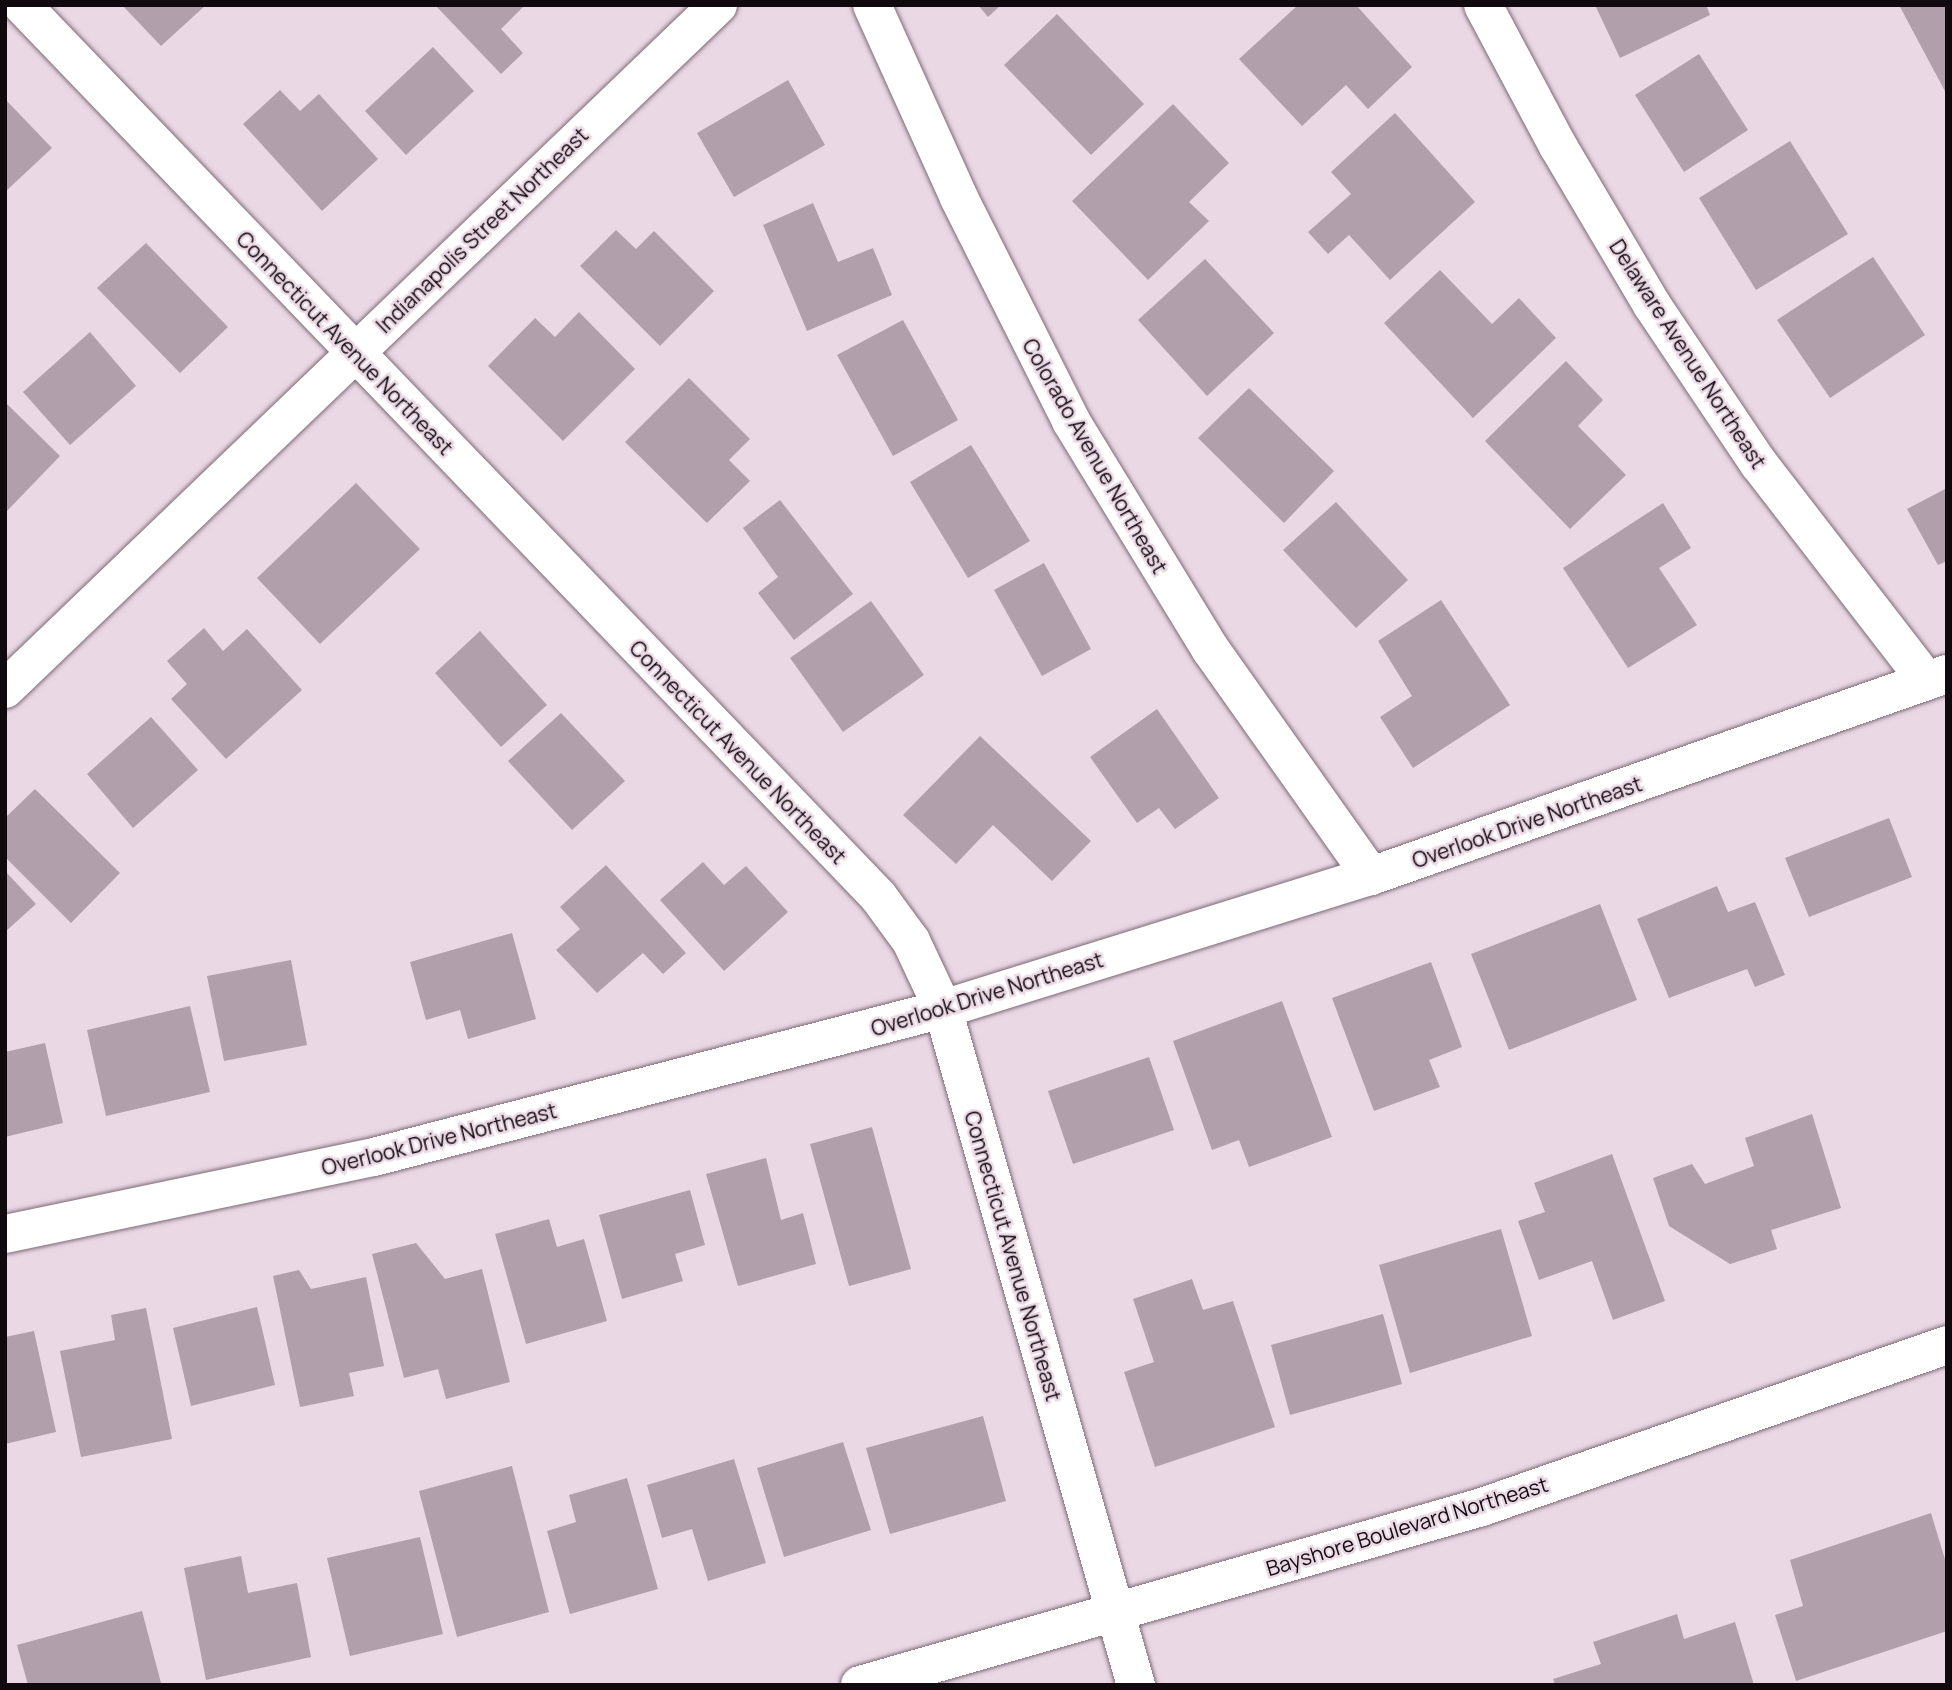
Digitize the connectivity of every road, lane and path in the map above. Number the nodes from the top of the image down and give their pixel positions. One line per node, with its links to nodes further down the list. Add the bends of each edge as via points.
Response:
1 (22, 5): 5 (street, Connecticut Avenue Northeast)
2 (718, 5): 5 (street, Indianapolis Street Northeast)
3 (872, 5): 8 (street, Colorado Avenue Northeast, via 959,198 1071,421 1211,650)
4 (1483, 5): 6 (street, Delaware Avenue Northeast, via 1558,146 1652,305 1759,464)
5 (353, 352): 7 (street, Indianapolis Street Northeast); 9 (street, Connecticut Avenue Northeast, via 878,897 911,941)
6 (1937, 678): 8 (street, Overlook Drive Northeast)
7 (5, 689)
8 (1371, 876): 9 (street, Overlook Drive Northeast)
9 (943, 1009): 10 (street, Overlook Drive Northeast, via 374,1157); 12 (street, Connecticut Avenue Northeast)
10 (5, 1234)
11 (1947, 1345): 12 (street, Bayshore Boulevard Northeast, via 1482,1507)
12 (1116, 1613): 13 (street, Bayshore Boulevard Northeast); 14 (street, Connecticut Avenue Northeast)
13 (860, 1685)
14 (1136, 1685)

